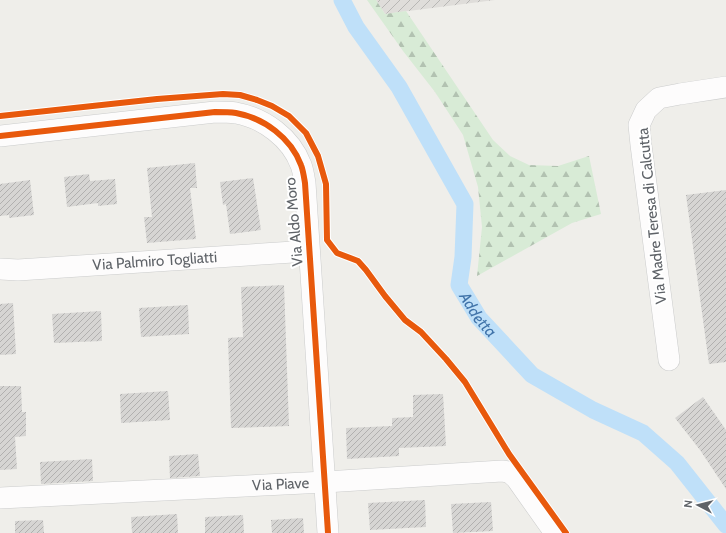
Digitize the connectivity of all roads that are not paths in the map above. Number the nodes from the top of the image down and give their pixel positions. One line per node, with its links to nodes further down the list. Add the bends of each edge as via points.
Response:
1 (726, 87): 5 (street, Via Madre Teresa di Calcutta, via 659,98 646,110 640,125)
2 (0, 136): 3 (street, Via Aldo Moro, via 215,112 250,117 281,135 294,149 302,165)
3 (309, 251): 4 (street, Via Palmiro Togliatti, via 18,270); 6 (street, Via Aldo Moro)
4 (0, 269)
5 (669, 360)
6 (325, 482): 7 (street, Via Piave); 8 (street, Via Aldo Moro); 9 (street, Via Piave, via 509,472)
7 (0, 498)
8 (328, 533)
9 (555, 533)

